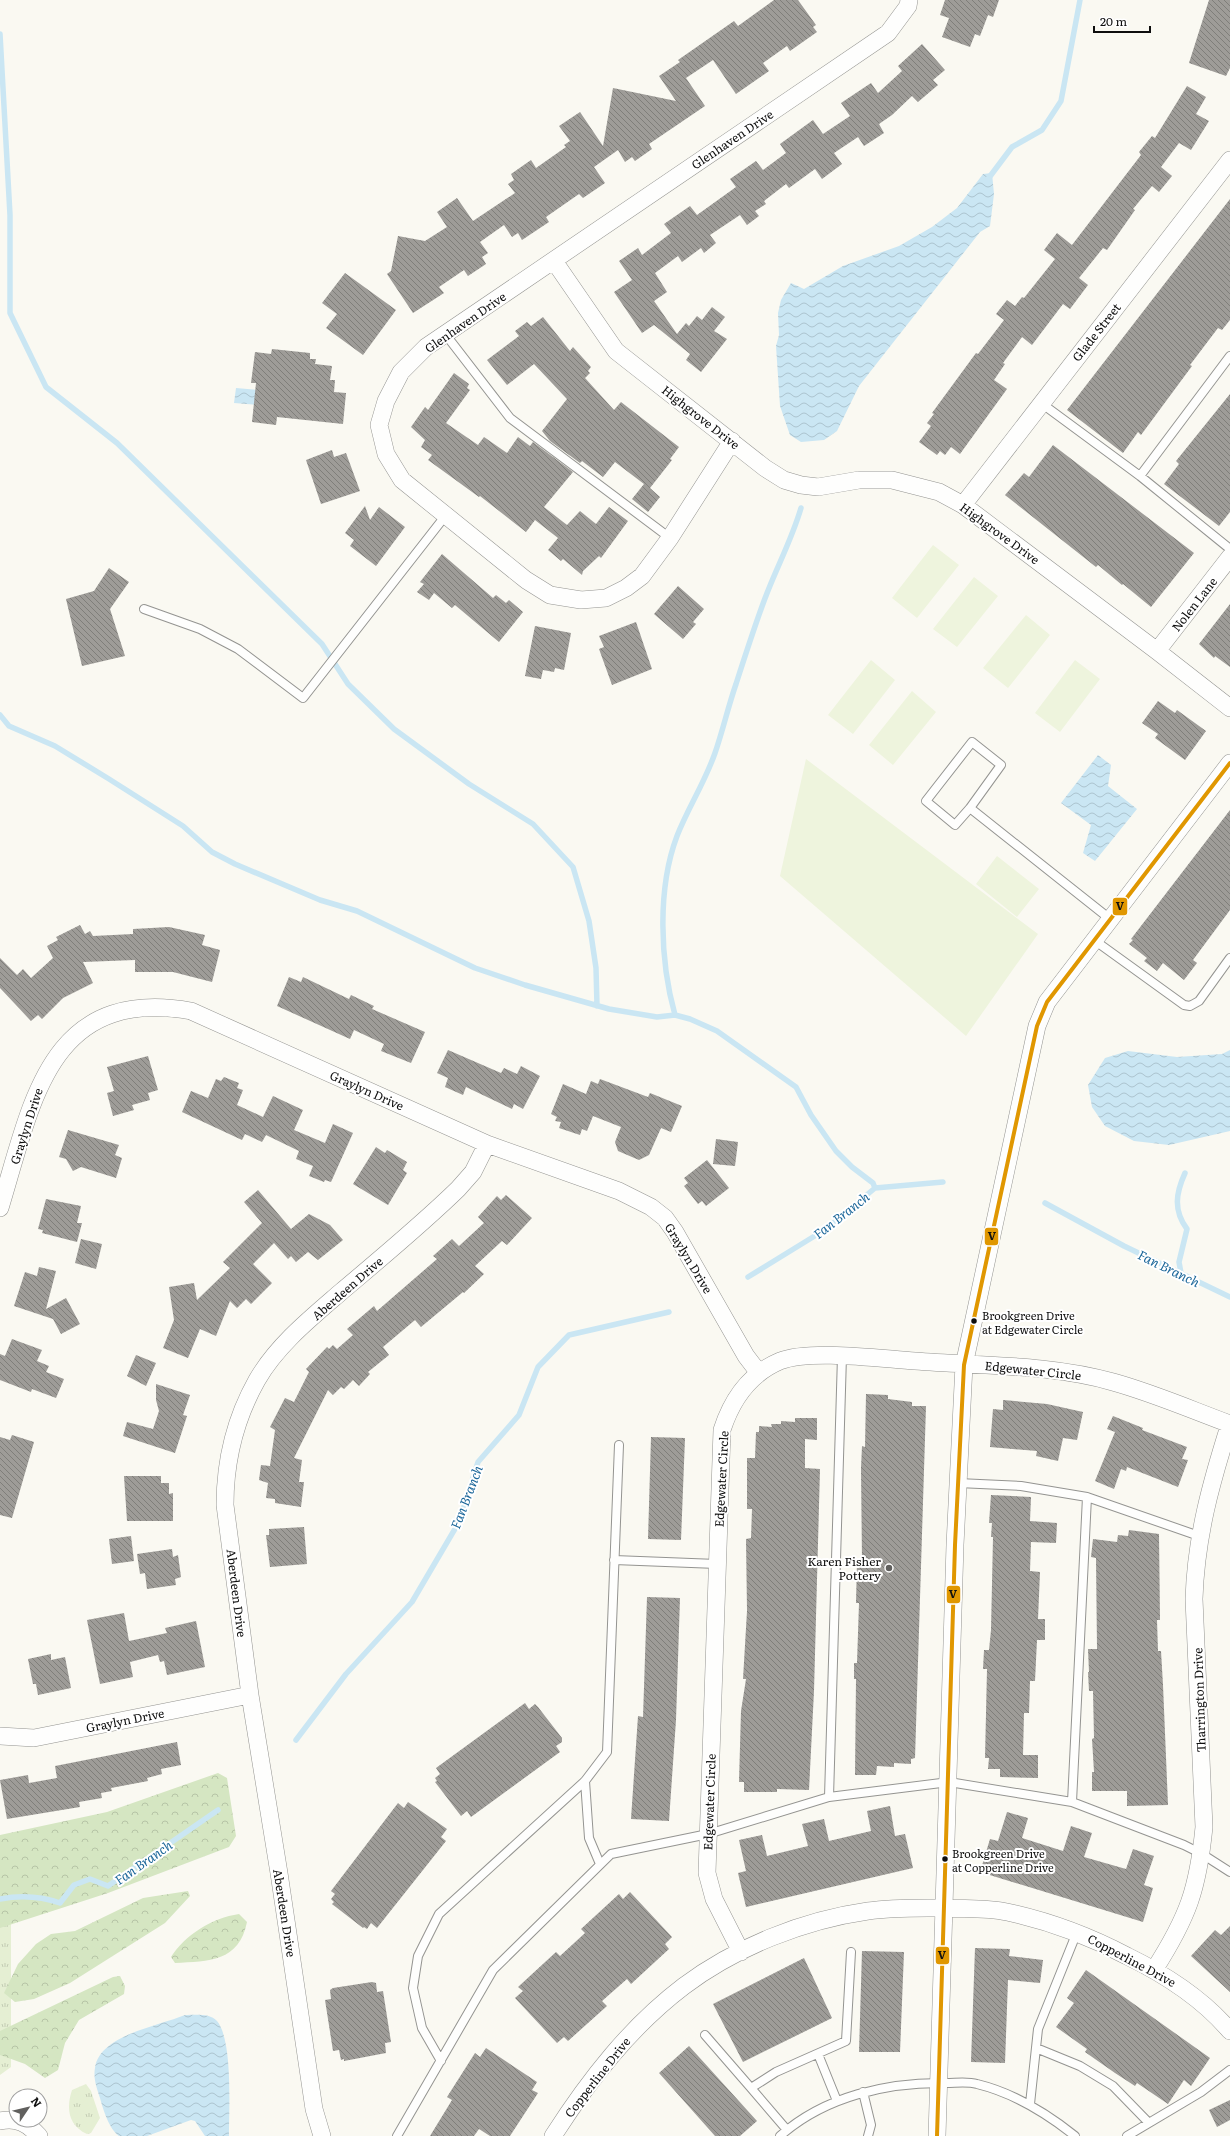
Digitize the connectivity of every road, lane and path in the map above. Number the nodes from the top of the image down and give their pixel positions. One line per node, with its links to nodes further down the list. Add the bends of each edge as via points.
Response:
1 (910, 0): 3 (street, Glenhaven Drive, via 888,33)
2 (1230, 160): 6 (street, Glade Street)
3 (554, 261): 4 (street, Glenhaven Drive); 7 (street, Highgrove Drive, via 616,351)
4 (446, 335): 10 (street, Glenhaven Drive, via 426,347 401,372 386,401 379,425 386,454 402,480); 11 (lane, via 510,418)
5 (1230, 356): 8 (lane)
6 (1040, 403): 8 (lane); 9 (street, Glade Street)
7 (732, 441): 9 (street, Highgrove Drive, via 765,468 784,480 801,485 818,487 859,480 892,480 939,492); 11 (street, Glenhaven Drive)
8 (1140, 476): 12 (lane)
9 (963, 505): 15 (street, Highgrove Drive)
10 (446, 515): 11 (street, Glenhaven Drive, via 526,580 550,595 581,600 606,598 626,588 642,576); 14 (lane, via 303,698 238,648 200,629)
11 (670, 538)
12 (1230, 549)
13 (1230, 557): 15 (street, Nolen Lane)
14 (144, 609)
15 (1157, 651): 16 (street, Highgrove Drive)
16 (1230, 708)
17 (1230, 763): 19 (street)
18 (970, 808): 18 (lane, via 1001,765 972,742 926,801 955,826); 19 (lane)
19 (1110, 919): 20 (street)
20 (1094, 940): 21 (lane, via 1184,1005 1190,1006 1199,1000); 25 (street, via 1047,1002 1036,1026)
21 (1230, 958)
22 (487, 1144): 23 (street, Graylyn Drive, via 190,1011 156,1006 138,1008 121,1011 98,1020 64,1046 52,1062 34,1097); 26 (street, Graylyn Drive, via 619,1190 651,1207 665,1218 746,1356); 34 (street, Aberdeen Drive, via 473,1172 458,1189 305,1323 277,1353 257,1380 241,1414 229,1454 225,1505)
23 (0, 1208)
24 (842, 1356): 25 (street, Edgewater Circle); 26 (street, Edgewater Circle, via 812,1356 781,1361); 38 (lane)
25 (964, 1365): 27 (street, Edgewater Circle, via 1010,1367 1087,1376 1114,1382); 29 (street)
26 (759, 1373): 33 (street, Edgewater Circle, via 733,1401 722,1430)
27 (1230, 1423): 31 (street, Tharrington Drive, via 1216,1466)
28 (619, 1445): 32 (lane)
29 (958, 1483): 30 (lane, via 1021,1486); 37 (street)
30 (1087, 1497): 31 (lane); 39 (lane)
31 (1199, 1536): 41 (street, Tharrington Drive, via 1194,1598 1204,1819)
32 (614, 1560): 33 (lane); 36 (lane, via 607,1752)
33 (717, 1564): 40 (street, Edgewater Circle)
34 (250, 1695): 35 (street, Graylyn Drive, via 34,1738); 64 (street, Aberdeen Drive, via 314,2109)
35 (0, 1736)
36 (585, 1781): 42 (lane, via 588,1838); 53 (lane, via 439,1914 418,1956 413,1988 422,2028)
37 (949, 1782): 38 (lane); 39 (lane); 44 (street)
38 (829, 1797): 40 (lane)
39 (1072, 1802): 41 (lane)
40 (708, 1834): 42 (lane, via 611,1854); 46 (street, Edgewater Circle, via 709,1885)
41 (1202, 1854): 43 (lane); 48 (street, Tharrington Drive, via 1189,1906 1180,1927)
42 (600, 1864): 53 (lane, via 493,1970)
43 (1230, 1872)
44 (945, 1908): 45 (street, Copperline Drive, via 976,1908 1006,1912); 46 (street, Copperline Drive, via 891,1908 837,1917 782,1934); 55 (street)
45 (1077, 1932): 48 (street, Copperline Drive); 51 (lane, via 1038,2029)
46 (741, 1952): 66 (street, Copperline Drive, via 685,1986 626,2038 572,2106)
47 (851, 1952): 52 (lane, via 846,2041)
48 (1154, 1970): 49 (street, Copperline Drive, via 1182,1987)
49 (1230, 2031)
50 (705, 2035): 56 (lane)
51 (1036, 2048): 59 (lane); 61 (lane, via 1080,2066 1112,2086)
52 (818, 2054): 56 (lane, via 776,2072); 58 (lane)
53 (441, 2061): 65 (lane)
54 (1230, 2070): 61 (lane, via 1201,2092)
55 (939, 2083): 57 (lane, via 902,2084); 59 (lane, via 975,2083); 69 (street)
56 (751, 2088): 62 (lane)
57 (863, 2092): 58 (lane); 68 (lane, via 871,2125)
58 (837, 2101): 62 (lane)
59 (1030, 2104): 70 (lane)
60 (0, 2121): 63 (street, via 22,2122)
61 (1149, 2123): 71 (lane)
62 (787, 2130): 67 (lane)
63 (39, 2136)
64 (322, 2136)
65 (397, 2136)
66 (553, 2136)
67 (780, 2136)
68 (868, 2136)
69 (937, 2136)
70 (1075, 2136)
71 (1127, 2136)

